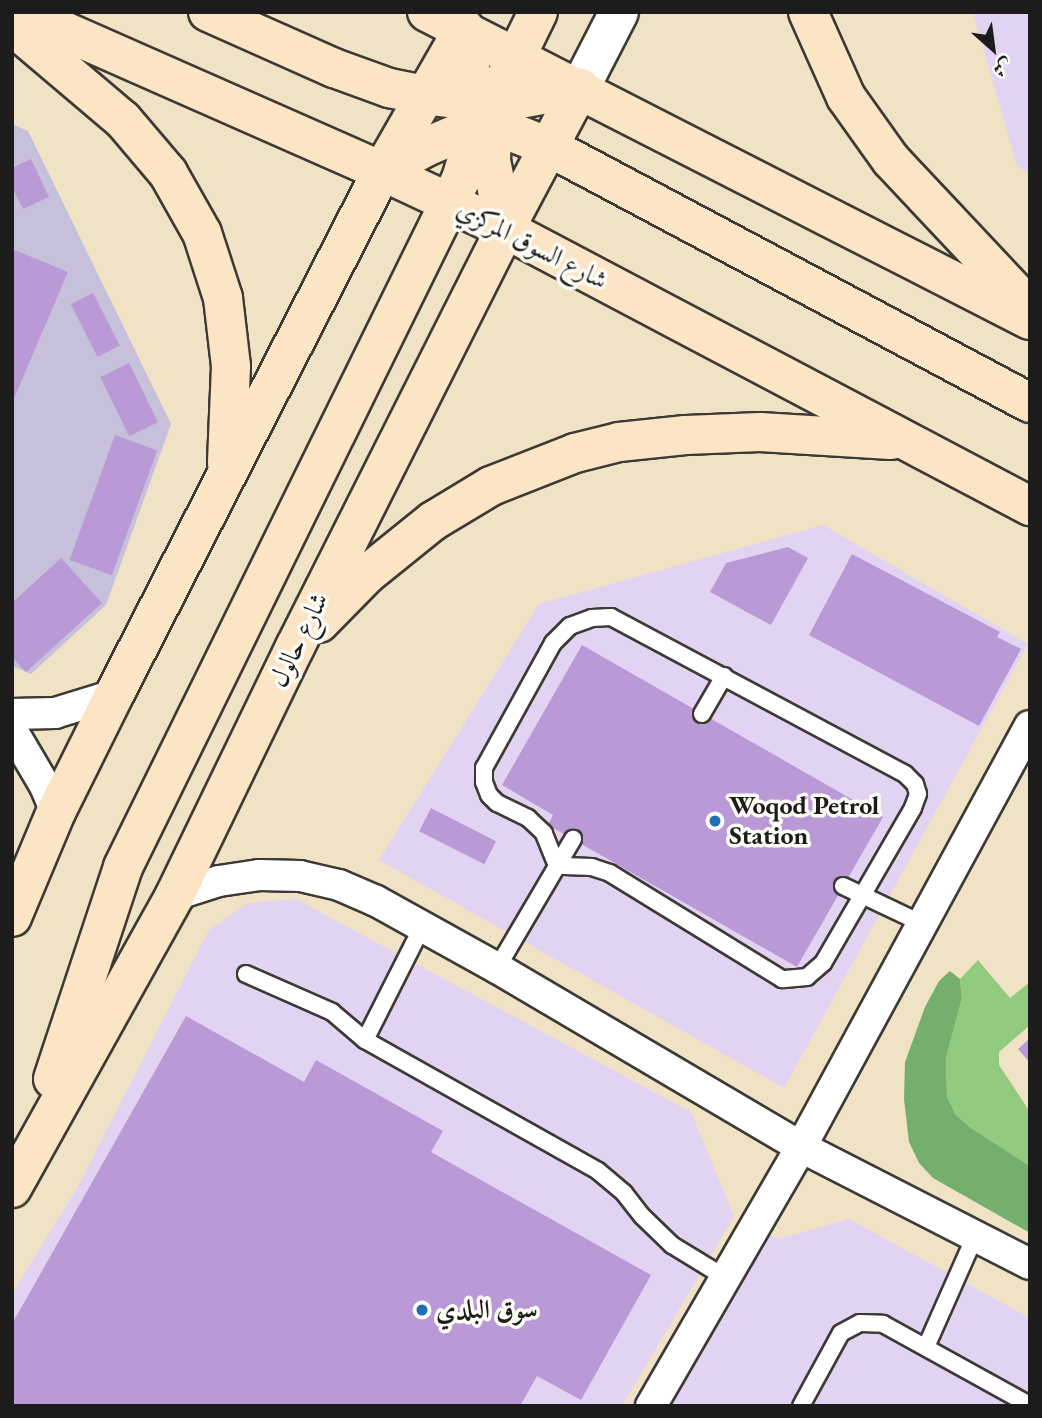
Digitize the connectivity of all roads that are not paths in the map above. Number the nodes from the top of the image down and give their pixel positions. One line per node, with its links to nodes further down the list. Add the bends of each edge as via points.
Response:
1 (21, 12): 14 (main road, شارع السوق المركزي)
2 (208, 12): 11 (main road, via 334,68 389,88)
3 (427, 12): 7 (main road)
4 (538, 12): 9 (main road)
5 (619, 12): 10 (street)
6 (808, 12): 17 (main road, via 846,97 891,160)
7 (469, 20): 9 (main road); 11 (main road); 12 (main road)
8 (12, 26): 21 (main road, via 123,120 168,173 202,233 223,298 231,366)
9 (514, 55): 10 (main road); 12 (main road)
10 (580, 88): 12 (main road); 13 (main road, شارع حالول); 18 (main road)
11 (425, 95): 12 (main road); 14 (main road)
12 (483, 116): 13 (main road); 14 (main road); 15 (main road); 16 (main road)
13 (549, 147): 16 (main road, شارع حالول); 19 (main road)
14 (382, 171): 15 (main road, شارع السوق المركزي); 21 (main road)
15 (450, 203): 16 (main road, شارع السوق المركزي); 43 (main road, via 122,867)
16 (505, 229): 20 (main road, شارع السوق المركزي); 23 (main road, شارع حالول)
17 (1030, 308)
18 (1030, 320)
19 (1030, 403)
20 (906, 441): 22 (main road, شارع السوق المركزي); 23 (main road, via 735,433 619,443 575,453 491,486 433,521 366,575)
21 (225, 482): 25 (main road)
22 (1030, 506)
23 (295, 647): 34 (main road, شارع حالول)
24 (724, 676): 27 (lane); 32 (lane, via 611,617 570,626 553,643 484,768 484,782 497,803 528,818 544,833); 35 (lane, via 905,774 915,784 918,794 913,808)
25 (114, 695): 26 (street, via 55,713); 30 (main road)
26 (12, 714)
27 (702, 714)
28 (1030, 726): 37 (street)
29 (12, 730): 30 (street)
30 (56, 813): 36 (main road)
31 (573, 839): 32 (lane)
32 (557, 866): 35 (lane, via 592,867 610,873 782,979 807,977 823,963); 39 (lane)
33 (843, 886): 35 (lane)
34 (175, 895): 38 (street, via 219,881 259,875 300,876 339,885); 43 (main road, شارع حالول)
35 (864, 896): 37 (lane)
36 (12, 918)
37 (920, 923): 42 (street)
38 (422, 927): 39 (street); 41 (lane)
39 (497, 968): 42 (street)
40 (246, 974): 41 (lane, via 332,1012)
41 (365, 1040): 46 (lane, via 597,1171 672,1245)
42 (801, 1147): 44 (street); 46 (street)
43 (19, 1176)
44 (976, 1234): 45 (street); 47 (lane)
45 (1030, 1264)
46 (726, 1278): 49 (street)
47 (926, 1347): 48 (lane); 50 (lane, via 883,1324 860,1323 841,1334)
48 (1030, 1405)
49 (651, 1406)
50 (801, 1406)

